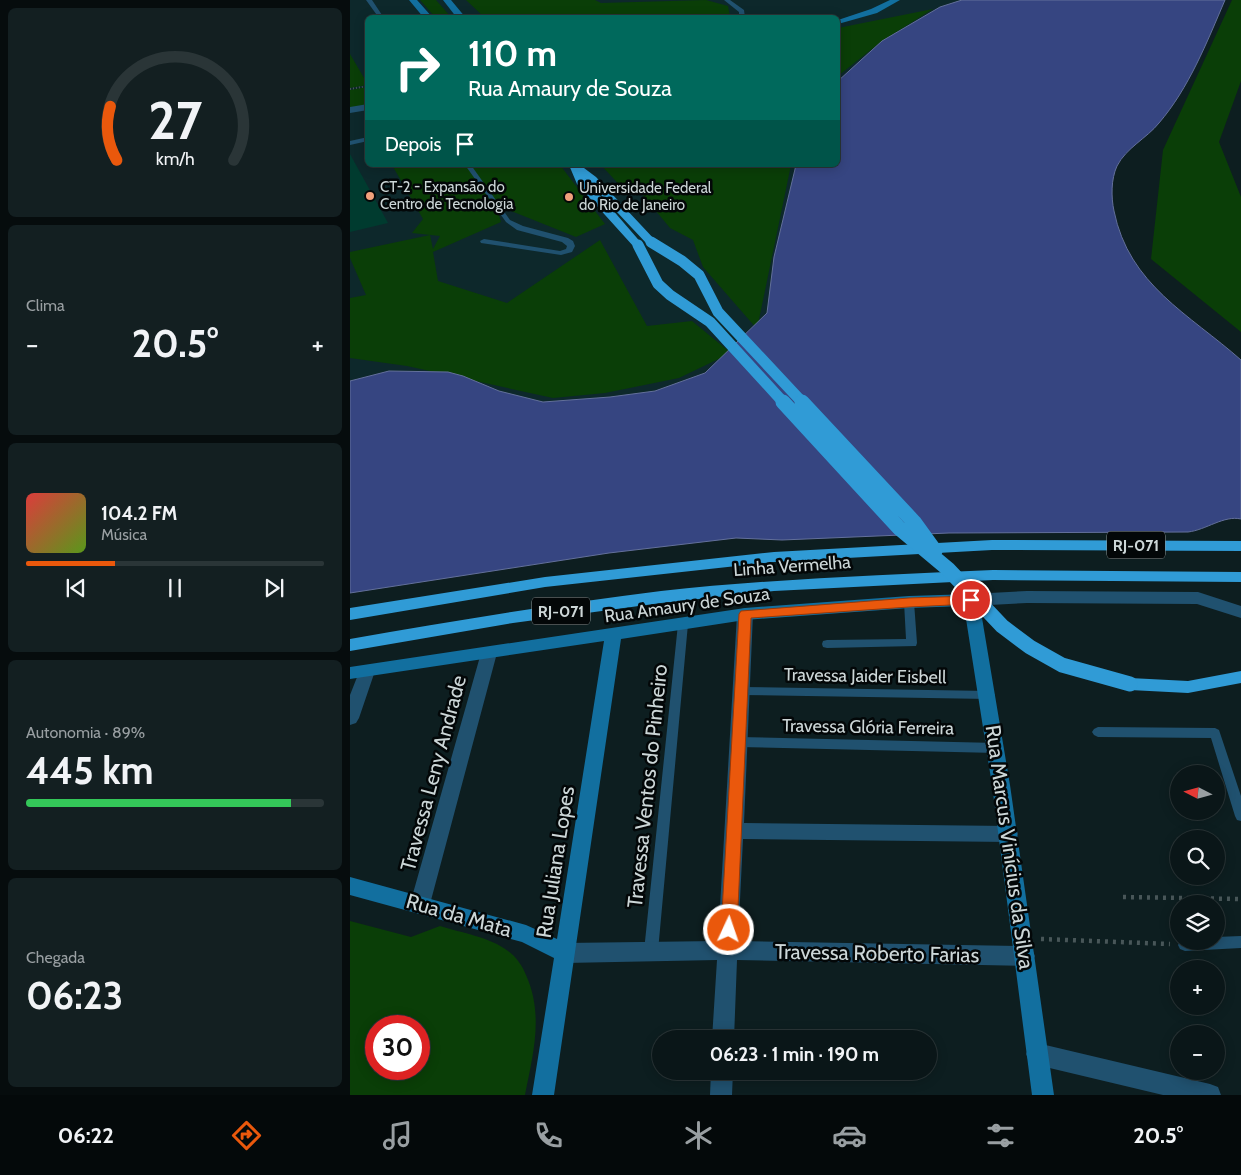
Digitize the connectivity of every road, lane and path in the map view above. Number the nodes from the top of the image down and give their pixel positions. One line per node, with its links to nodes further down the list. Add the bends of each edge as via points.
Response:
1 (369, 0): 6 (lane)
2 (413, 0): 7 (street)
3 (447, 0): 8 (street)
4 (727, 0): 9 (lane, via 742,11)
5 (896, 0): 10 (street)
6 (380, 15)
7 (426, 15)
8 (460, 15)
9 (742, 15)
10 (840, 21)
11 (365, 86): 12 (path)
12 (350, 89)
13 (365, 108): 14 (street)
14 (350, 110)
15 (365, 114): 16 (street)
16 (350, 117)
17 (365, 140): 18 (lane)
18 (350, 143)
19 (469, 167): 22 (lane, via 508,221 525,230 565,240 571,246 561,253)
20 (575, 167): 21 (highway, via 581,182)
21 (617, 214): 24 (highway, bridge, via 699,275 718,312 914,522); 24 (highway, bridge, via 660,286 710,322 899,528)
22 (484, 242)
23 (1241, 546): 29 (highway, Linha Vermelha / RJ-071, bridge, via 992,545 774,557 545,582)
24 (948, 569): 38 (highway, bridge, via 1016,638 1062,664 1149,686 1188,687)
25 (1241, 576): 34 (highway, Linha Vermelha / RJ-071, via 993,575 774,586 660,597 514,617)
26 (971, 600): 27 (street, Rua Amaury de Souza); 28 (street, via 1027,597 1198,598); 40 (street, Rua Marcus Vinícius da Silva)
27 (909, 602): 30 (street, Rua Amaury de Souza); 33 (lane, via 912,643)
28 (1241, 612)
29 (350, 614)
30 (745, 614): 31 (street, Rua Amaury de Souza); 39 (street)
31 (684, 624): 32 (street, Rua Amaury de Souza); 57 (lane, Travessa Ventos do Pinheiro)
32 (613, 635): 35 (street, Rua Amaury de Souza); 58 (street, Rua Juliana Lopes)
33 (827, 644)
34 (350, 645)
35 (489, 654): 36 (street, Rua Amaury de Souza); 51 (street, Travessa Leny Andrade)
36 (367, 671): 37 (street, Rua Amaury de Souza); 41 (street)
37 (350, 673)
38 (1241, 677)
39 (741, 691): 40 (lane, Travessa Jaider Eisbell); 43 (street)
40 (989, 695): 44 (street, Rua Marcus Vinícius da Silva)
41 (350, 718)
42 (1098, 732): 45 (lane, via 1215,733)
43 (738, 742): 44 (lane, Travessa Glória Ferreira); 46 (street)
44 (997, 748): 47 (street, Rua Marcus Vinícius da Silva)
45 (1241, 816)
46 (734, 831): 47 (street); 56 (street)
47 (1009, 834): 55 (street, Rua Marcus Vinícius da Silva)
48 (350, 886): 51 (street, Rua da Mata)
49 (1123, 897): 50 (path)
50 (1241, 899)
51 (420, 904): 58 (street, Rua da Mata, via 526,934)
52 (1241, 942): 53 (lane)
53 (1225, 943)
54 (1170, 945): 55 (path)
55 (1024, 947): 56 (street, Travessa Roberto Farias); 60 (street, Rua Marcus Vinícius da Silva)
56 (728, 950): 57 (street, Travessa Roberto Farias); 59 (street)
57 (651, 951): 58 (street, Travessa Roberto Farias)
58 (565, 953): 62 (street, Rua Juliana Lopes)
59 (724, 1030)
60 (1037, 1054): 64 (street, Rua Marcus Vinícius da Silva); 65 (street)
61 (722, 1080): 63 (street)
62 (544, 1095)
63 (721, 1095)
64 (1044, 1095)
65 (1210, 1095)

